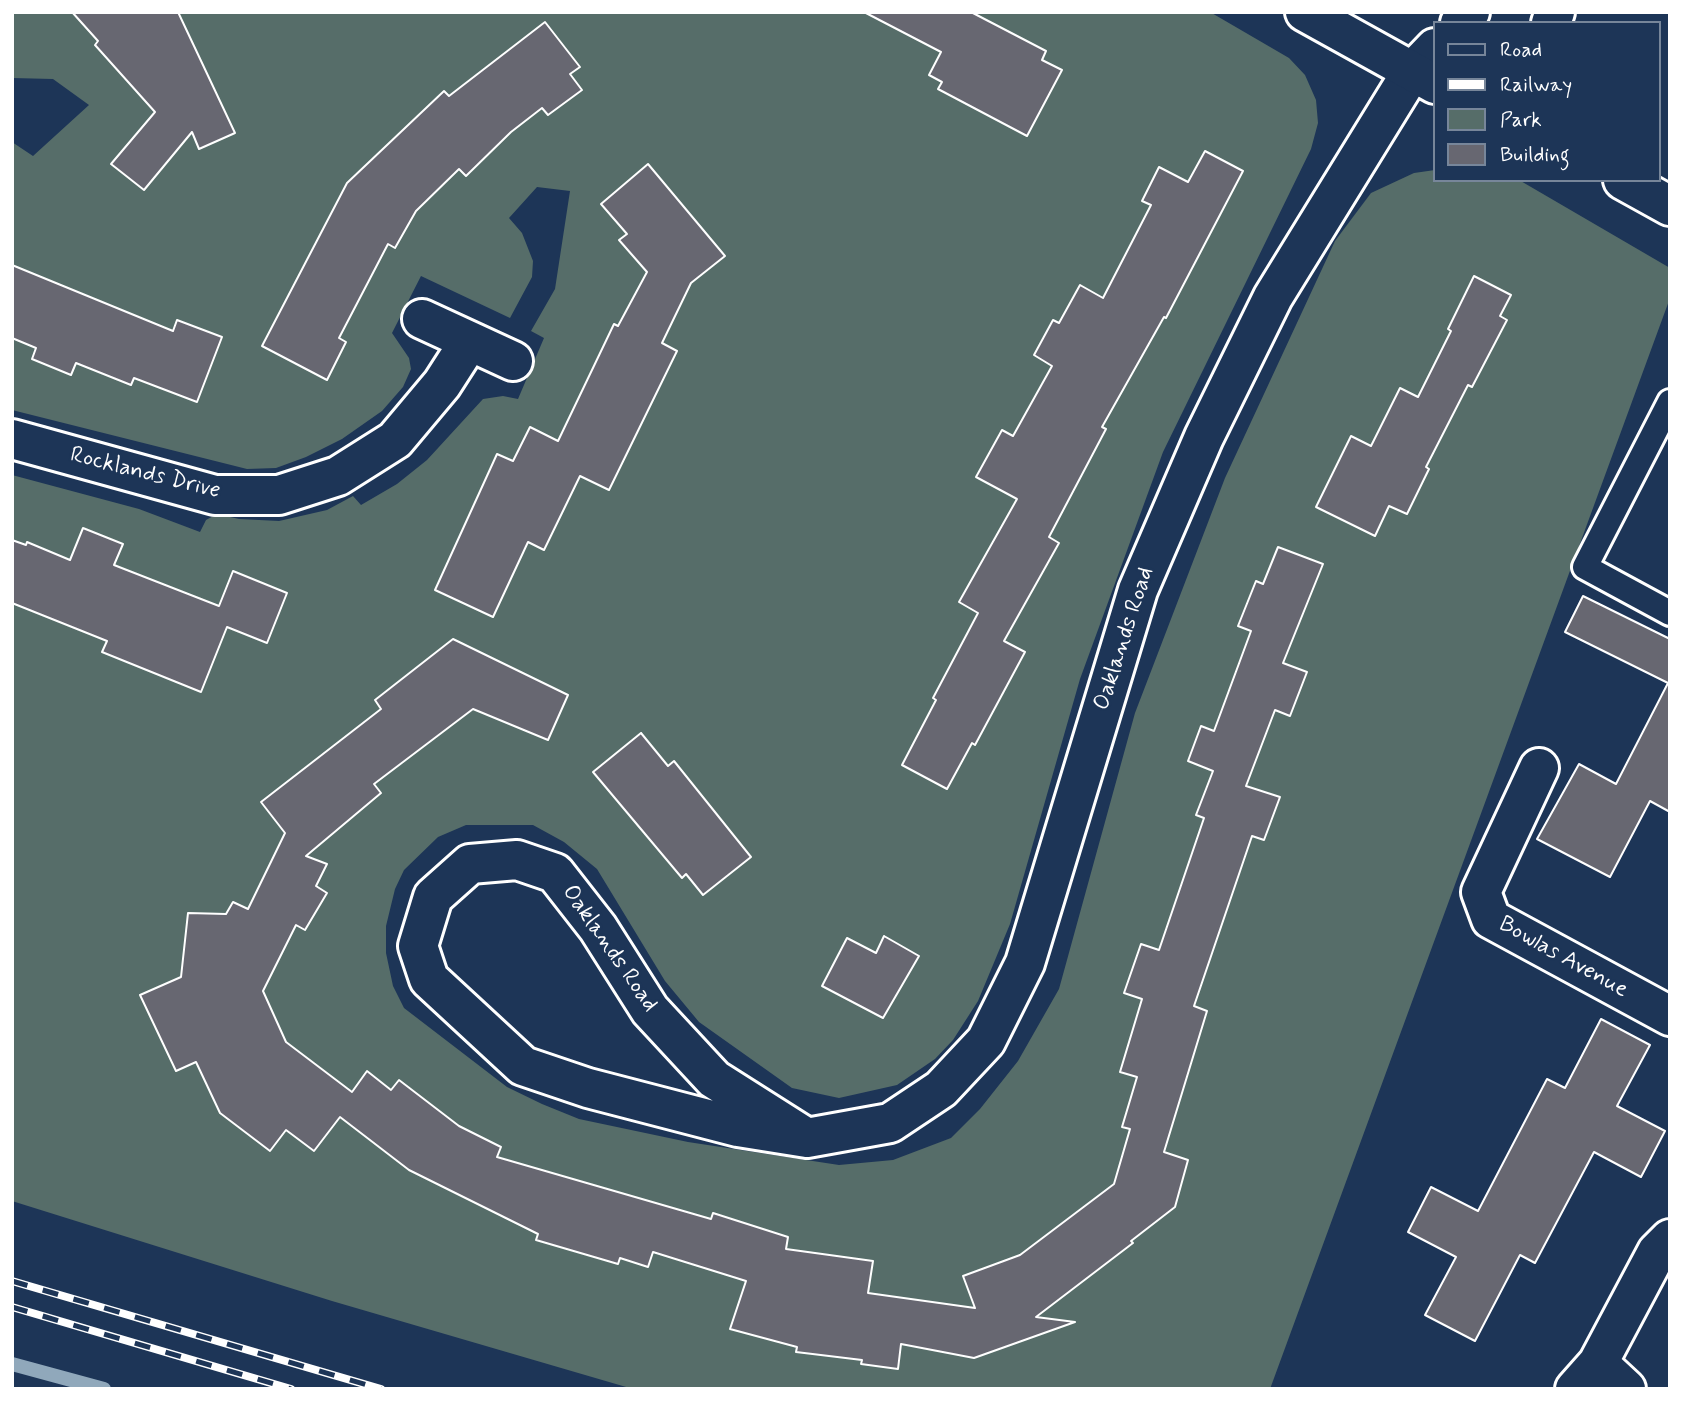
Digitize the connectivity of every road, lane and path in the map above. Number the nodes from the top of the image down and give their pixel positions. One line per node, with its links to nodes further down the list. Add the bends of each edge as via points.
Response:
1 (1305, 12): 2 (street)
2 (1427, 68): 13 (street, Oaklands Road, via 1273,298 1203,436 1138,590 1026,963 986,1041 941,1089 890,1123)
3 (1627, 182): 4 (street)
4 (1670, 206)
5 (422, 319): 6 (street)
6 (469, 342): 7 (street); 9 (street, Rocklands Drive, via 442,384 395,440 338,476 279,495 215,495)
7 (513, 361)
8 (1670, 402): 10 (lane, via 1585,567)
9 (12, 439)
10 (1670, 612)
11 (1539, 768): 12 (street, Bowlas Avenue, via 1481,892 1491,919)
12 (1670, 1016)
13 (807, 1138): 13 (street, Oaklands Road, via 738,1127 523,1066 429,979 418,946 433,897 470,864 517,859 555,873 598,928 650,1010 714,1079)
14 (1670, 1239): 15 (street, via 1657,1252)
15 (1586, 1376): 16 (street)
16 (1626, 1389)

